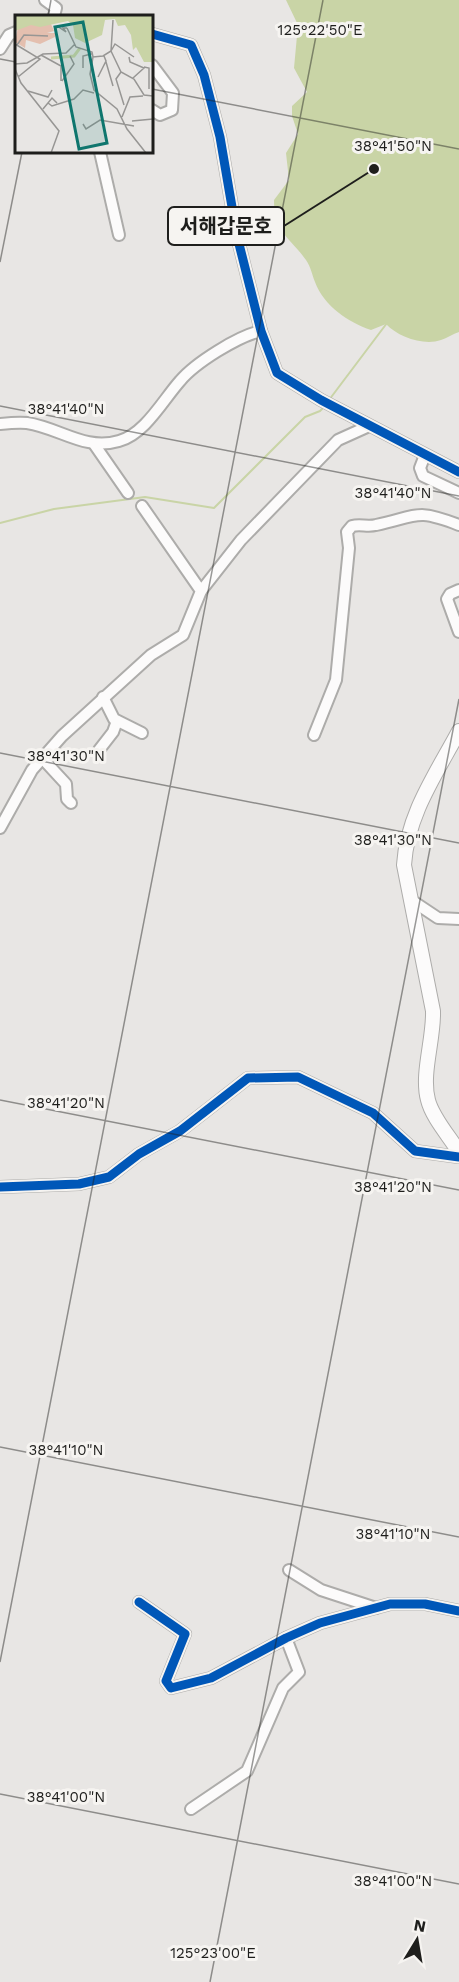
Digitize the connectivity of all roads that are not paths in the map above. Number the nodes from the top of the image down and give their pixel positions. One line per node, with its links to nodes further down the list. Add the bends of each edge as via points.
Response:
1 (45, 0): 2 (street, via 56,8)
2 (54, 15)
3 (15, 32): 5 (street)
4 (153, 34): 10 (street, via 194,48 220,137 237,236)
5 (0, 49)
6 (153, 66): 7 (street, via 173,93 172,110 160,115)
7 (153, 111)
8 (100, 153): 9 (street)
9 (119, 235)
10 (261, 331): 12 (street, via 277,373); 13 (street, via 242,338 182,378 133,435)
11 (0, 424): 13 (street, via 26,422)
12 (369, 426): 14 (street); 21 (street, via 331,446 241,540)
13 (94, 444): 16 (street)
14 (425, 455): 15 (street); 17 (street, via 420,468 423,476)
15 (459, 472)
16 (128, 493)
17 (459, 493)
18 (142, 506): 21 (street)
19 (459, 525): 27 (street, via 429,514 417,514 375,525 352,526 347,532 349,548 336,680)
20 (459, 590): 22 (street, via 447,599)
21 (201, 591): 23 (street, via 183,635 151,655)
22 (459, 633)
23 (103, 697): 24 (street); 29 (street)
24 (117, 721): 26 (street); 28 (street)
25 (459, 731): 32 (main road, via 410,823 404,865)
26 (141, 733)
27 (314, 735)
28 (99, 750)
29 (42, 758): 30 (street, via 66,784); 31 (street)
30 (71, 803)
31 (0, 828)
32 (411, 900): 33 (street, via 438,918); 34 (main road, via 433,1011 425,1089 428,1103)
33 (459, 920)
34 (459, 1152)
35 (459, 1157): 36 (street, via 415,1151 373,1113 298,1077 248,1078 180,1131 109,1177 79,1184)
36 (0, 1187)
37 (289, 1570): 39 (street, via 321,1590)
38 (139, 1602): 41 (street, via 185,1634 166,1681 171,1688 211,1678)
39 (377, 1608): 40 (street, via 425,1604); 41 (street, via 320,1623)
40 (459, 1611)
41 (286, 1638): 42 (street, via 299,1672 283,1688 247,1771)
42 (191, 1809)

